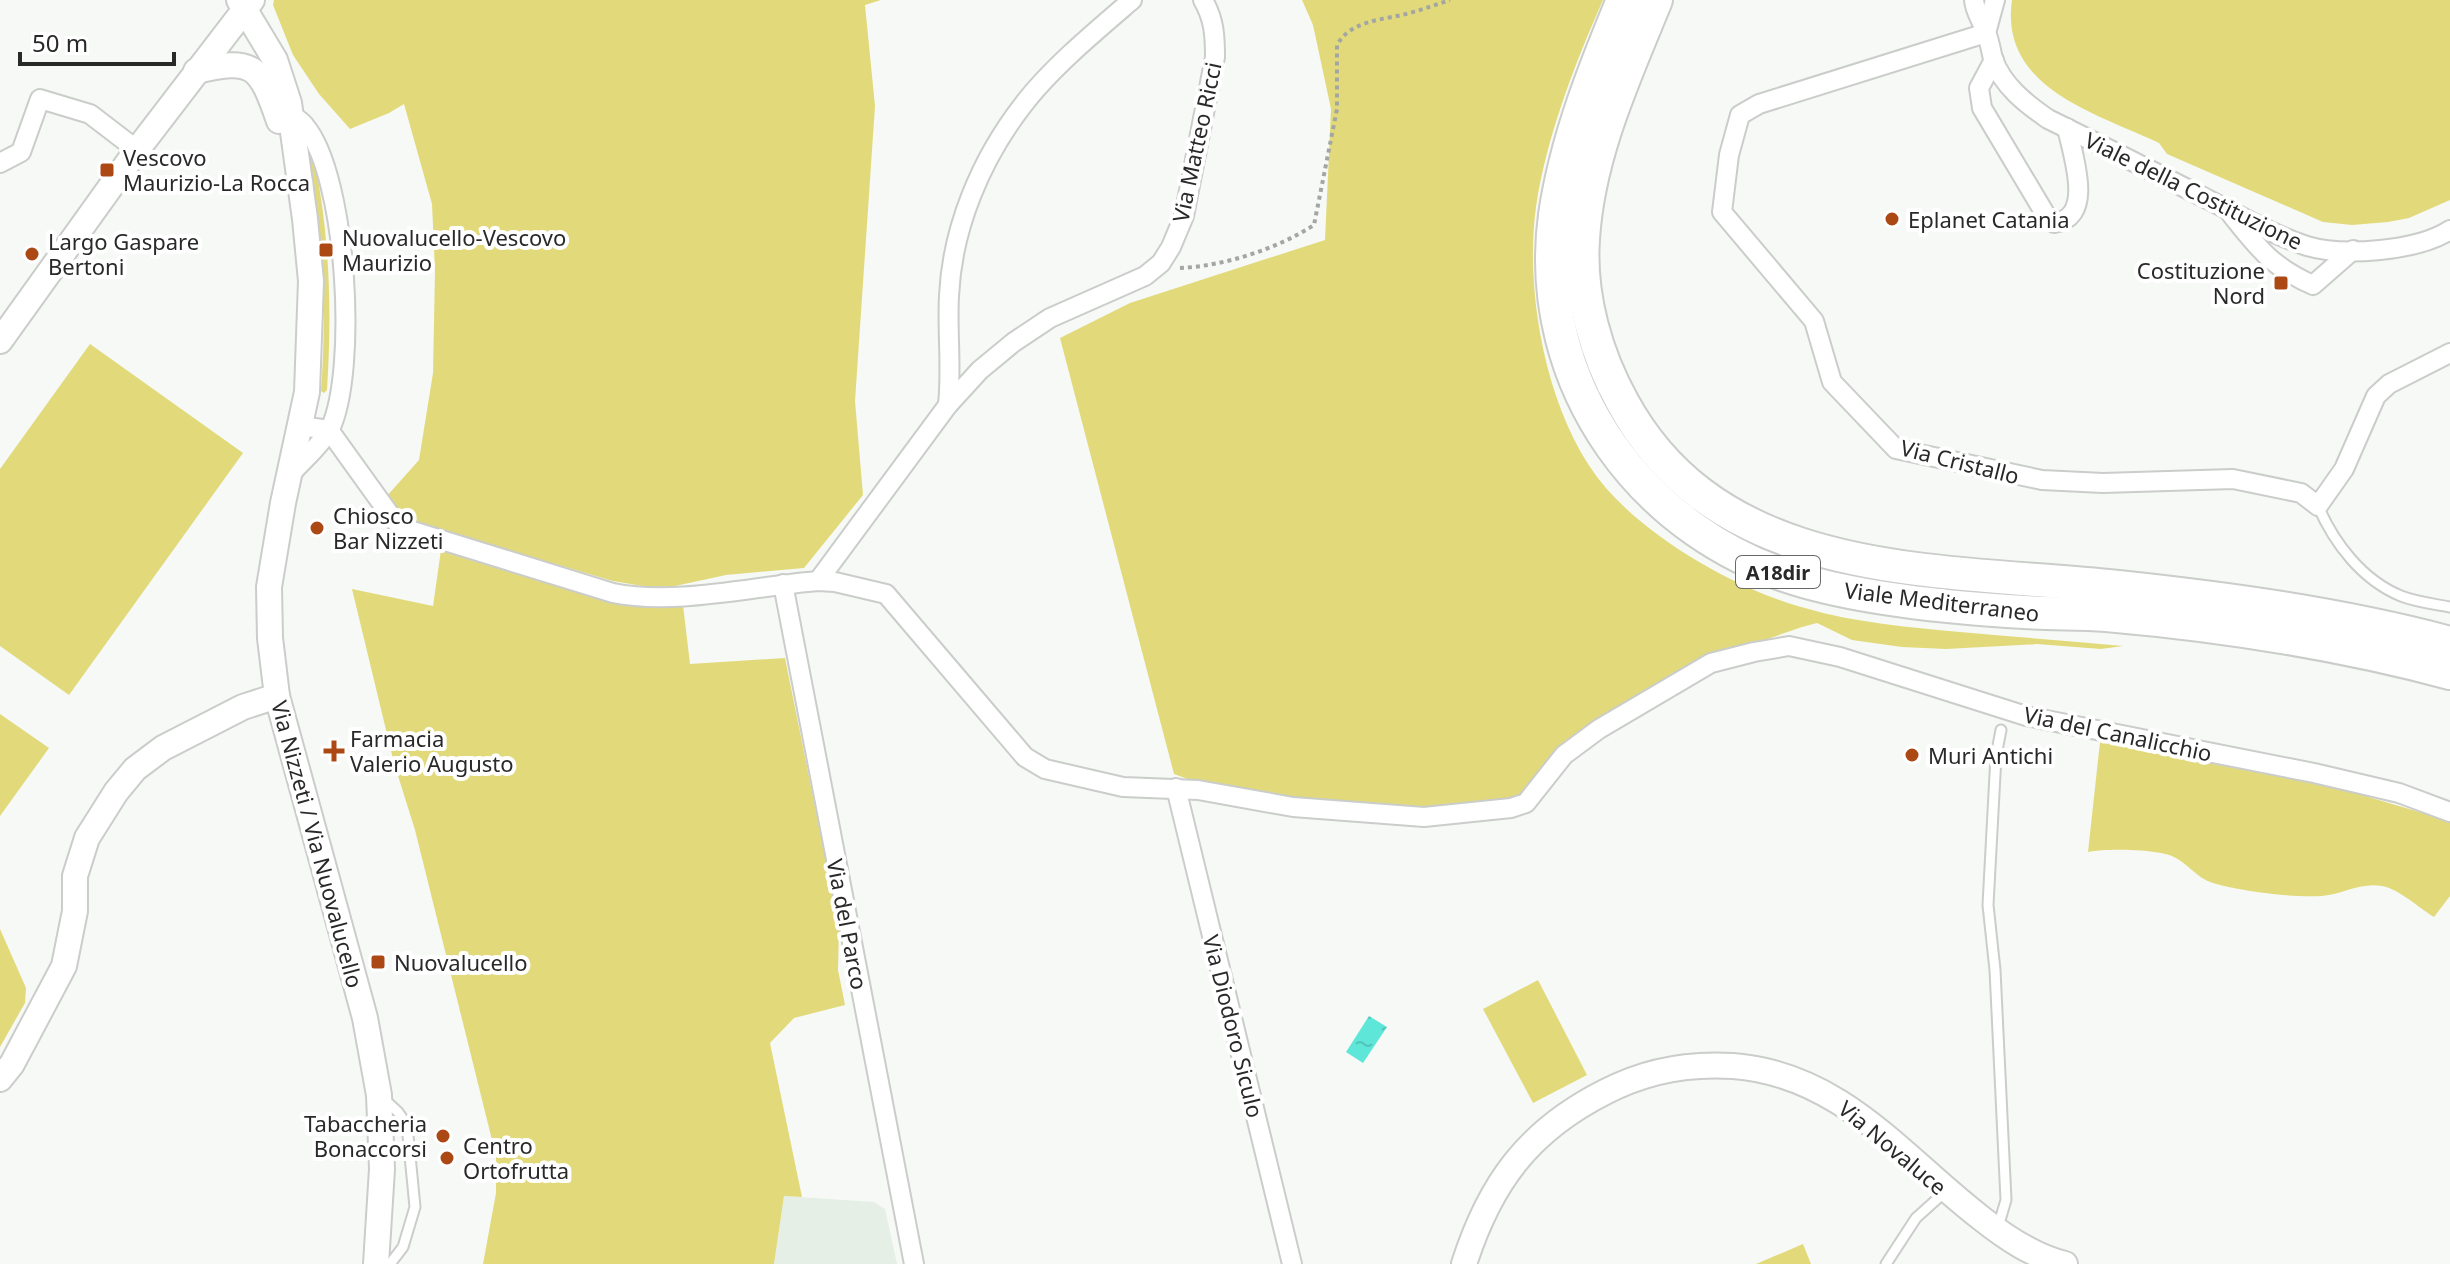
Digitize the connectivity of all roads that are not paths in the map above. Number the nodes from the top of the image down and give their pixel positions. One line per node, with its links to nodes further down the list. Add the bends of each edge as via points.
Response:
1 (1132, 0): 21 (street, via 1023,105 967,201 949,294)
2 (1203, 0): 21 (street, Via Matteo Ricci, via 1211,14 1215,57 1184,216 1161,263 1145,276 1038,326 980,370)
3 (1623, 0): 30 (highway, Viale Mediterraneo / A18dir, via 1579,112 1562,178 1555,219 1555,303 1574,376 1590,413 1609,446 1656,499 1740,558 1805,582 1873,596 2175,622)
4 (1656, 0): 29 (highway, Viale Mediterraneo / A18dir, via 1599,152 1582,240 1584,287 1610,380 1641,433 1689,485 1733,516 1777,536 1872,563 2234,600)
5 (1974, 0): 8 (street, Viale della Costituzione)
6 (1995, 0): 8 (street)
7 (246, 3): 10 (main road); 11 (main road, via 275,60)
8 (1986, 33): 9 (street, Viale della Costituzione); 25 (street, Via Cristallo, via 1790,92 1740,115 1722,212 1814,321 1832,382 1896,449 2042,480 2233,479 2301,493)
9 (1994, 60): 12 (street, Viale della Costituzione, via 2013,91); 12 (street, via 1979,88 1982,108 2054,223 2072,216 2079,203)
10 (196, 71): 13 (main road); 15 (main road, via 241,65 263,81)
11 (291, 114): 15 (main road); 23 (street, via 305,125 326,168 344,283 345,357 340,399)
12 (2067, 128): 16 (street, Viale della Costituzione)
13 (137, 150): 14 (street, via 90,114 40,99 21,152); 19 (main road)
14 (0, 163)
15 (300, 180): 22 (main road, Via Nizzeti / Via Nuovalucello, via 311,281)
16 (2227, 209): 18 (street, Viale della Costituzione, via 2309,246); 18 (street, via 2262,253 2286,273 2313,285)
17 (2448, 235): 18 (street, Viale della Costituzione, via 2421,245)
18 (2353, 250)
19 (0, 341)
20 (2450, 353): 25 (street, via 2376,396 2344,469)
21 (948, 405): 26 (street, Via Matteo Ricci)
22 (301, 426): 23 (street); 24 (main road, Via Nizzeti / Via Nuovalucello)
23 (329, 430): 24 (street); 27 (street, via 393,519 416,533 631,597)
24 (290, 475): 33 (main road, Via Nizzeti / Via Nuovalucello, via 269,587)
25 (2318, 506): 28 (lane, via 2330,534 2375,583 2403,597)
26 (818, 581): 27 (street); 35 (street, via 886,594 1025,757 1045,769 1123,787)
27 (783, 584): 43 (street, Via del Parco)
28 (2450, 607)
29 (2450, 643)
30 (2320, 644): 31 (highway, Viale Mediterraneo / A18dir); 32 (highway)
31 (2450, 673)
32 (2450, 692)
33 (277, 696): 37 (main road, via 243,707 163,748 116,792 87,838 75,876 75,911 64,966); 38 (main road, Via Nizzeti / Via Nuovalucello, via 365,1018)
34 (2001, 730): 40 (lane, via 1988,905 2006,1200)
35 (1176, 788): 36 (street, Via del Canalicchio, via 1293,807 1424,817 1519,807 1564,755 1599,729 1711,663 1789,646 2026,716 2314,773 2399,793); 44 (street, Via Diodoro Siculo)
36 (2450, 812)
37 (0, 1079)
38 (379, 1095): 41 (main road, Via Nizzeti / Via Nuovalucello, via 382,1169); 42 (lane, via 407,1125 415,1207 403,1247)
39 (1946, 1191): 40 (main road, Via Novaluce); 45 (main road, Via Novaluce, via 1889,1138 1812,1085 1746,1067 1667,1069 1625,1081 1548,1128 1494,1191); 46 (lane, via 1916,1218)
40 (1997, 1230): 47 (main road, Via Novaluce, via 2019,1246)
41 (376, 1264)
42 (390, 1264)
43 (914, 1264)
44 (1292, 1264)
45 (1464, 1264)
46 (1886, 1264)
47 (2065, 1264)

